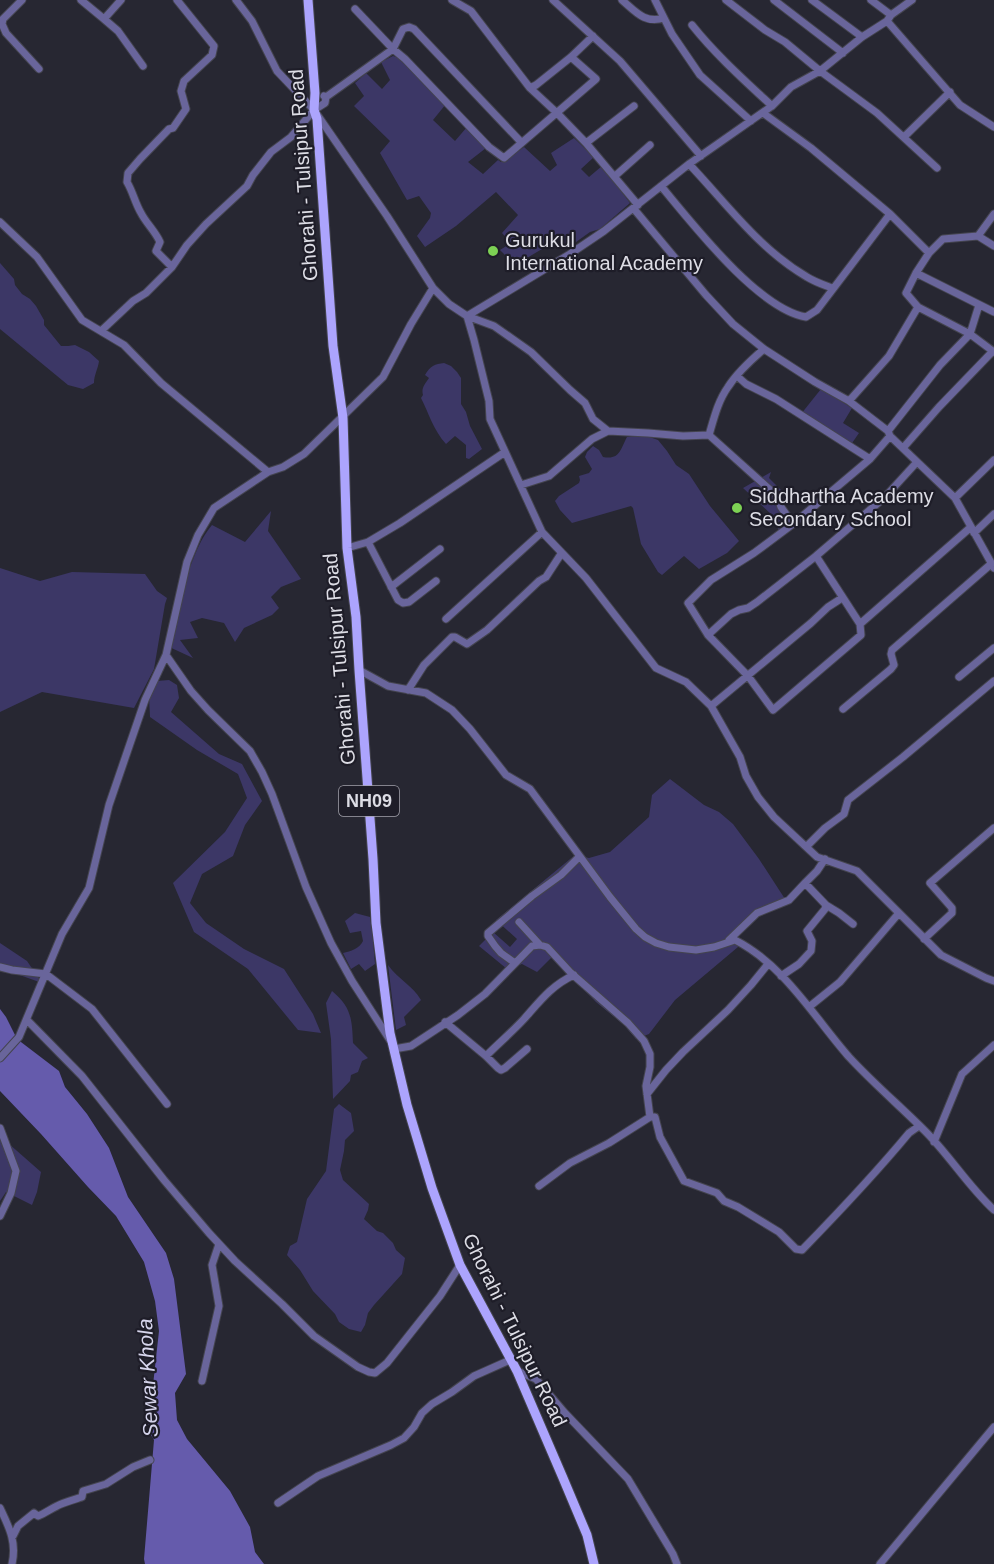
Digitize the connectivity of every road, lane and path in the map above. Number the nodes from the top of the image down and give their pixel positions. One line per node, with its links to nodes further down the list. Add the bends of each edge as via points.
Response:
1 (22, 0): 27 (street, via 2,24)
2 (81, 0): 19 (street)
3 (121, 0): 19 (street)
4 (177, 0): 56 (street, via 214,46 212,55 184,81 181,91 186,109 173,128 128,173 127,182 140,212 160,242 156,250)
5 (308, 0): 31 (main road, Ghorahi - Tulsipur Road / NH09)
6 (452, 0): 29 (street, via 471,11)
7 (553, 0): 21 (street)
8 (622, 0): 17 (street, via 648,20)
9 (654, 0): 17 (street)
10 (726, 0): 28 (street)
11 (774, 0): 24 (street)
12 (812, 0): 22 (street)
13 (871, 0): 18 (street)
14 (912, 0): 18 (street)
15 (240, 1): 35 (street, via 277,71)
16 (355, 9): 23 (street)
17 (664, 18): 38 (street, via 700,75)
18 (889, 18): 22 (street); 30 (street)
19 (104, 19): 26 (street, via 118,31)
20 (692, 24): 34 (street)
21 (593, 36): 25 (street); 44 (street, via 620,61)
22 (862, 37): 24 (street)
23 (393, 49): 32 (street); 41 (street, via 504,158); 41 (street, via 403,29 414,29)
24 (843, 53): 28 (street)
25 (571, 57): 29 (street); 36 (street, via 596,79)
26 (143, 66)
27 (39, 69)
28 (819, 71): 34 (street, via 792,87); 40 (street)
29 (530, 88): 36 (street)
30 (950, 92): 39 (street, via 960,105); 40 (street)
31 (315, 93): 32 (street); 35 (main road, Ghorahi - Tulsipur Road / NH09)
32 (326, 97): 35 (street, via 325,103)
33 (634, 106): 42 (street)
34 (772, 106): 37 (street)
35 (314, 110): 56 (street, via 291,137 271,152 247,186 206,224); 58 (street); 70 (main road, Ghorahi - Tulsipur Road / NH09, via 333,346)
36 (557, 113): 41 (street); 42 (street)
37 (763, 113): 38 (street); 50 (street, via 812,148)
38 (751, 121): 44 (street)
39 (994, 128)
40 (905, 136): 46 (street)
41 (521, 142)
42 (586, 143): 47 (street)
43 (650, 145): 47 (street)
44 (701, 156): 45 (street)
45 (689, 164): 48 (street); 59 (street, via 758,240 808,278)
46 (937, 168)
47 (615, 176): 49 (street)
48 (661, 186): 49 (street); 59 (street, via 741,276 772,302 796,316 806,317 817,310)
49 (636, 207): 63 (street, via 570,255); 66 (street, via 706,295)
50 (890, 214): 55 (street); 59 (street)
51 (994, 215): 53 (street)
52 (0, 222): 64 (street, via 37,257 82,320)
53 (978, 236): 54 (street); 55 (street, via 943,239)
54 (994, 246)
55 (929, 253): 57 (street)
56 (172, 267): 64 (street)
57 (916, 273): 60 (street); 61 (street, via 906,293)
58 (433, 288): 63 (street); 70 (street, via 383,377)
59 (832, 288)
60 (980, 305): 62 (street); 65 (street)
61 (918, 307): 65 (street); 69 (street, via 889,356)
62 (994, 312)
63 (467, 316): 71 (street, via 494,326 531,352 585,403 592,419); 75 (street, via 490,419)
64 (101, 331): 79 (street, via 124,345 161,383)
65 (970, 333): 67 (street); 72 (street, via 940,365)
66 (764, 349): 68 (street); 69 (street)
67 (993, 352): 74 (street)
68 (737, 376): 73 (street, via 720,402); 76 (street)
69 (849, 401): 72 (street)
70 (343, 418): 79 (street, via 304,454 283,468); 87 (main road, Ghorahi - Tulsipur Road / NH09)
71 (608, 431): 73 (street); 80 (street, via 592,439 549,476)
72 (889, 433): 74 (street); 76 (street)
73 (709, 435): 83 (street, via 777,496)
74 (903, 448): 78 (street)
75 (505, 453): 80 (street); 86 (street)
76 (870, 459): 83 (street)
77 (994, 460): 81 (street)
78 (917, 462): 81 (street); 90 (street, via 885,497)
79 (268, 472): 99 (street, via 214,508 198,535 187,562)
80 (521, 485): 85 (street)
81 (955, 498): 84 (street)
82 (994, 514): 84 (street)
83 (793, 524): 97 (street, via 711,580 688,603)
84 (972, 530): 91 (street); 96 (street)
85 (542, 532): 89 (street); 95 (street)
86 (368, 542): 87 (street); 93 (street)
87 (347, 548): 100 (main road, Ghorahi - Tulsipur Road / NH09, via 357,617)
88 (440, 549): 93 (street)
89 (561, 554): 104 (street, via 546,577 473,642 467,644 452,637 446,642); 105 (street, via 586,578 656,668 686,682)
90 (816, 556): 94 (street); 97 (street, via 757,602 731,614)
91 (993, 566): 106 (street, via 892,650 891,669)
92 (436, 581): 93 (street, via 403,603)
93 (391, 587)
94 (842, 597): 96 (street); 101 (street)
95 (446, 619)
96 (860, 624): 101 (street, via 861,635 773,710)
97 (708, 635): 101 (street)
98 (994, 648): 102 (street)
99 (166, 655): 123 (street, via 144,700 109,805 89,888 62,934); 132 (street, via 207,710 250,751 272,794 331,944)
100 (359, 670): 104 (street, via 388,686); 132 (main road, Ghorahi - Tulsipur Road / NH09, via 376,923)
101 (748, 676): 105 (street)
102 (959, 678)
103 (994, 681): 108 (street, via 848,800 844,814)
104 (408, 690): 109 (street, via 426,693 452,710 506,775 530,789)
105 (711, 706): 108 (street, via 758,797 774,818)
106 (843, 709)
107 (994, 828): 116 (street, via 930,883 952,913)
108 (807, 846): 110 (street)
109 (579, 857): 117 (street, via 645,937 669,947 696,950); 119 (street, via 488,933 495,946)
110 (825, 860): 111 (street); 113 (street, via 857,871)
111 (805, 883): 112 (street); 117 (street, via 789,900 757,913)
112 (826, 905): 115 (street); 125 (street, via 807,931 811,951)
113 (899, 913): 116 (street); 128 (street, via 840,982)
114 (519, 922): 118 (street)
115 (853, 924)
116 (924, 939): 126 (street, via 941,955)
117 (728, 941): 120 (street, via 743,944)
118 (540, 945): 119 (street, via 532,946); 124 (street, via 547,947)
119 (515, 963): 130 (street, via 485,994)
120 (768, 964): 125 (street); 136 (street)
121 (0, 966): 123 (street)
122 (994, 972): 126 (street)
123 (46, 974): 129 (street); 137 (street, via 92,1009)
124 (574, 975): 134 (street, via 560,981); 136 (street, via 644,1041 650,1054)
125 (781, 976): 128 (street)
126 (986, 978): 127 (street)
127 (994, 981)
128 (809, 1007): 139 (street, via 849,1057)
129 (27, 1020): 135 (street, via 19,1037); 146 (street, via 82,1076)
130 (446, 1022): 132 (street, via 411,1046); 134 (street)
131 (994, 1045): 141 (street, via 962,1074)
132 (394, 1048): 147 (main road, Ghorahi - Tulsipur Road / NH09, via 429,1178)
133 (527, 1049): 134 (street, via 501,1070)
134 (486, 1056)
135 (0, 1058)
136 (647, 1094): 138 (street)
137 (167, 1104)
138 (650, 1117): 139 (street, via 655,1117 660,1137 684,1181 717,1193 724,1202 779,1232 796,1250 802,1250); 143 (street, via 570,1163)
139 (918, 1126): 141 (street)
140 (0, 1128): 142 (street)
141 (934, 1142): 144 (street)
142 (3, 1144): 145 (street, via 16,1171)
143 (539, 1186)
144 (994, 1210)
145 (0, 1216)
146 (219, 1244): 147 (street, via 314,1336 350,1362 375,1373 440,1296); 150 (street, via 212,1265 219,1306)
147 (460, 1265): 148 (main road, Ghorahi - Tulsipur Road / NH09)
148 (510, 1360): 149 (main road, Ghorahi - Tulsipur Road / NH09); 153 (street, via 474,1376 432,1404 404,1438 318,1476)
149 (517, 1371): 157 (main road, Ghorahi - Tulsipur Road / NH09, via 587,1535); 158 (street, via 536,1379 628,1479)
150 (202, 1381)
151 (994, 1426): 159 (street)
152 (150, 1460): 155 (street, via 106,1484 83,1491 82,1497 38,1516 34,1513 18,1526)
153 (278, 1503)
154 (0, 1508): 155 (street)
155 (13, 1536): 156 (street)
156 (12, 1564)
157 (594, 1564)
158 (677, 1564)
159 (880, 1564)

